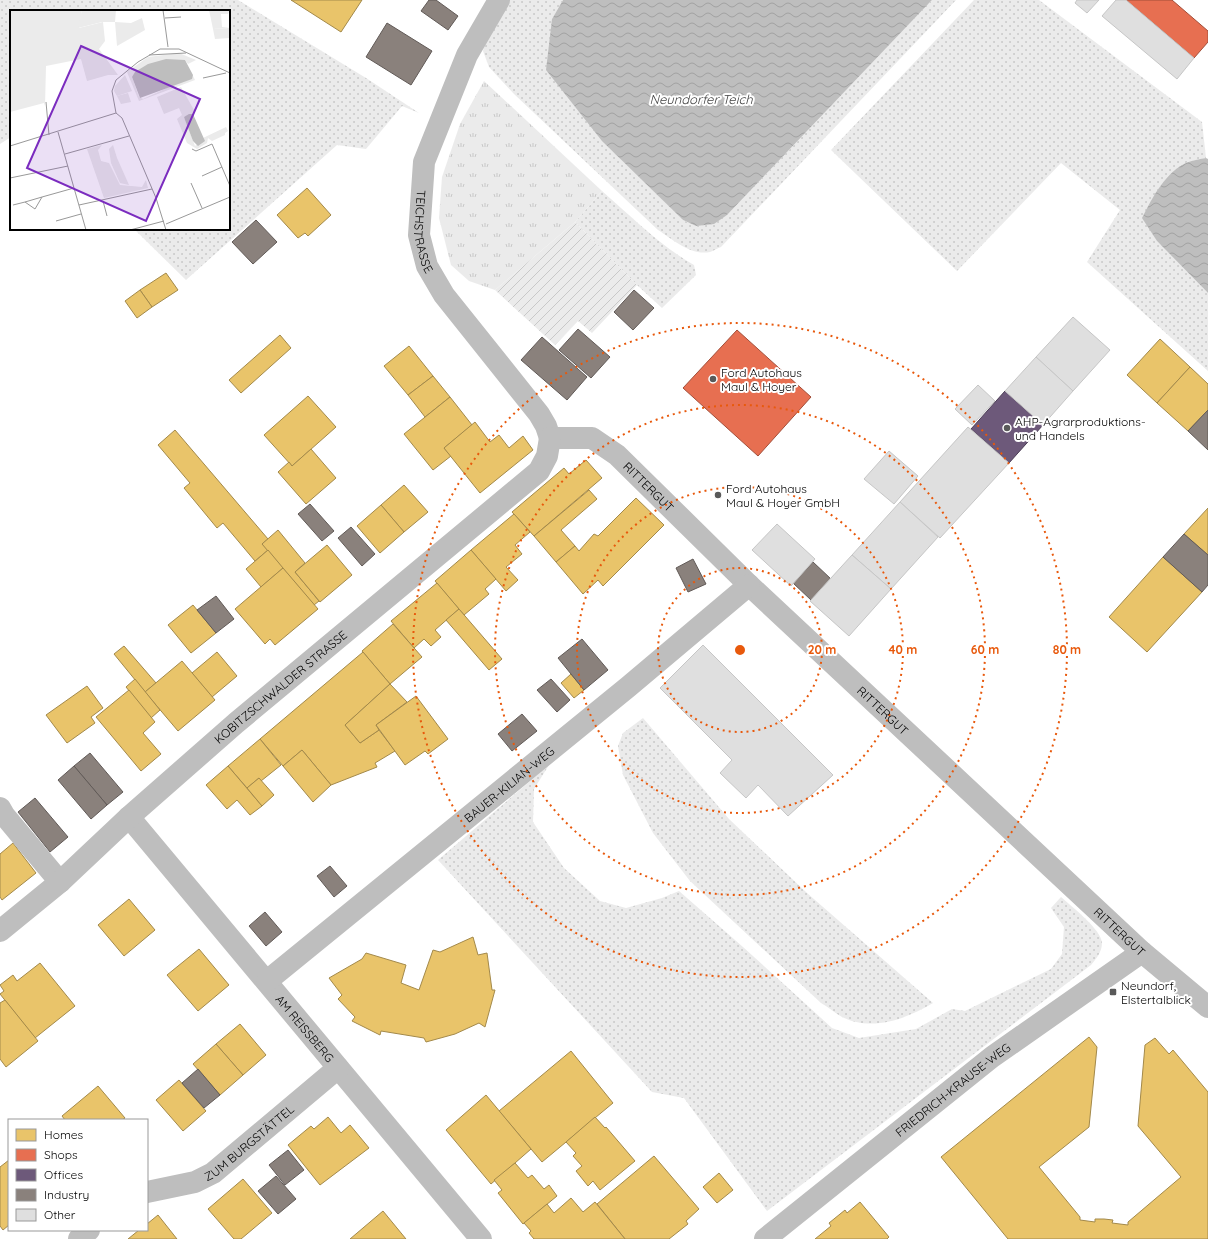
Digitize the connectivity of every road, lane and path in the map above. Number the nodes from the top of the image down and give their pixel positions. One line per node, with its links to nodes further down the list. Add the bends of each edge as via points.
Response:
1 (499, 0): 2 (street, TEICHSTRASSE, via 467,56 424,162 419,235 427,266 444,295 539,414)
2 (550, 438): 3 (street, RITTERGUT, via 592,438 617,455); 5 (street, KOBITZSCHWALDER STRASSE, via 547,456 539,471 236,723)
3 (749, 585): 8 (street, RITTERGUT); 9 (street, BAUER-KILIAN-WEG, via 616,697)
4 (0, 808): 6 (street)
5 (129, 817): 6 (street, KOBITZSCHWALDER STRASSE); 9 (street, AM REISSBERG)
6 (60, 882): 7 (street, KOBITZSCHWALDER STRASSE)
7 (0, 931)
8 (1142, 952): 10 (street, RITTERGUT); 15 (street, FRIEDRICH-KRAUSE-WEG, via 992,1057)
9 (266, 981): 11 (street, AM REISSBERG)
10 (1208, 1006)
11 (338, 1068): 12 (street, ZUM BURGSTÄTTEL, via 213,1173 195,1182); 14 (street, AM REISSBERG)
12 (148, 1192)
13 (88, 1231): 16 (street)
14 (476, 1237)
15 (769, 1238)
16 (79, 1239)

